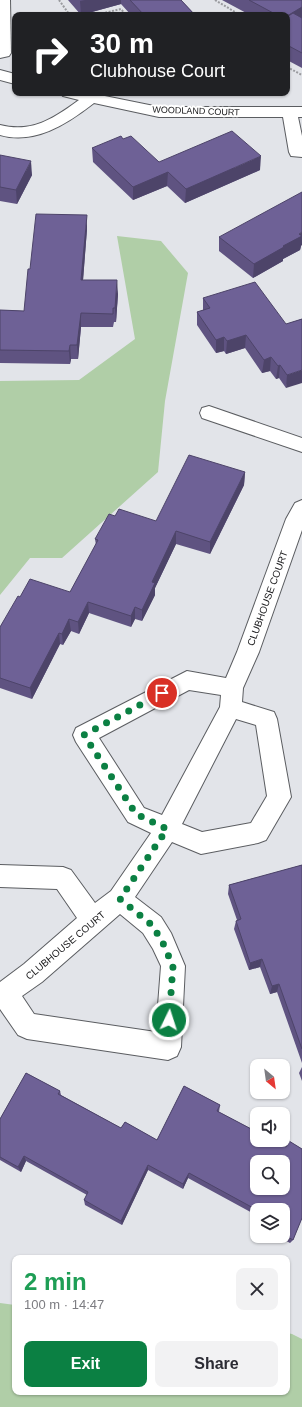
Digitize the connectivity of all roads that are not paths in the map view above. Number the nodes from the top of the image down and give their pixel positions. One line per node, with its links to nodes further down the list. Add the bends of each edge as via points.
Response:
1 (3, 0): 2 (street, via 4,53)
2 (0, 54)
3 (0, 75): 4 (street)
4 (12, 79)
5 (82, 96): 6 (street, WOODLAND COURT)
6 (91, 98): 7 (street, WOODLAND COURT, via 159,112); 8 (street, via 67,117 53,124 20,134 8,134)
7 (296, 113): 9 (street, via 297,152)
8 (0, 130)
9 (302, 152)
10 (209, 413): 11 (street)
11 (302, 445)
12 (302, 508): 13 (street, CLUBHOUSE COURT)
13 (231, 698): 14 (street, CLUBHOUSE COURT); 14 (street, via 266,719 279,797 258,832 200,843); 14 (street, via 187,680 84,735 136,814)
14 (167, 829): 16 (street, CLUBHOUSE COURT)
15 (0, 876): 17 (street, via 63,878)
16 (120, 899): 17 (street, CLUBHOUSE COURT); 18 (street, via 152,925 173,966 168,1047 27,1026)
17 (93, 920): 18 (street, CLUBHOUSE COURT, via 33,973)
18 (3, 995)

